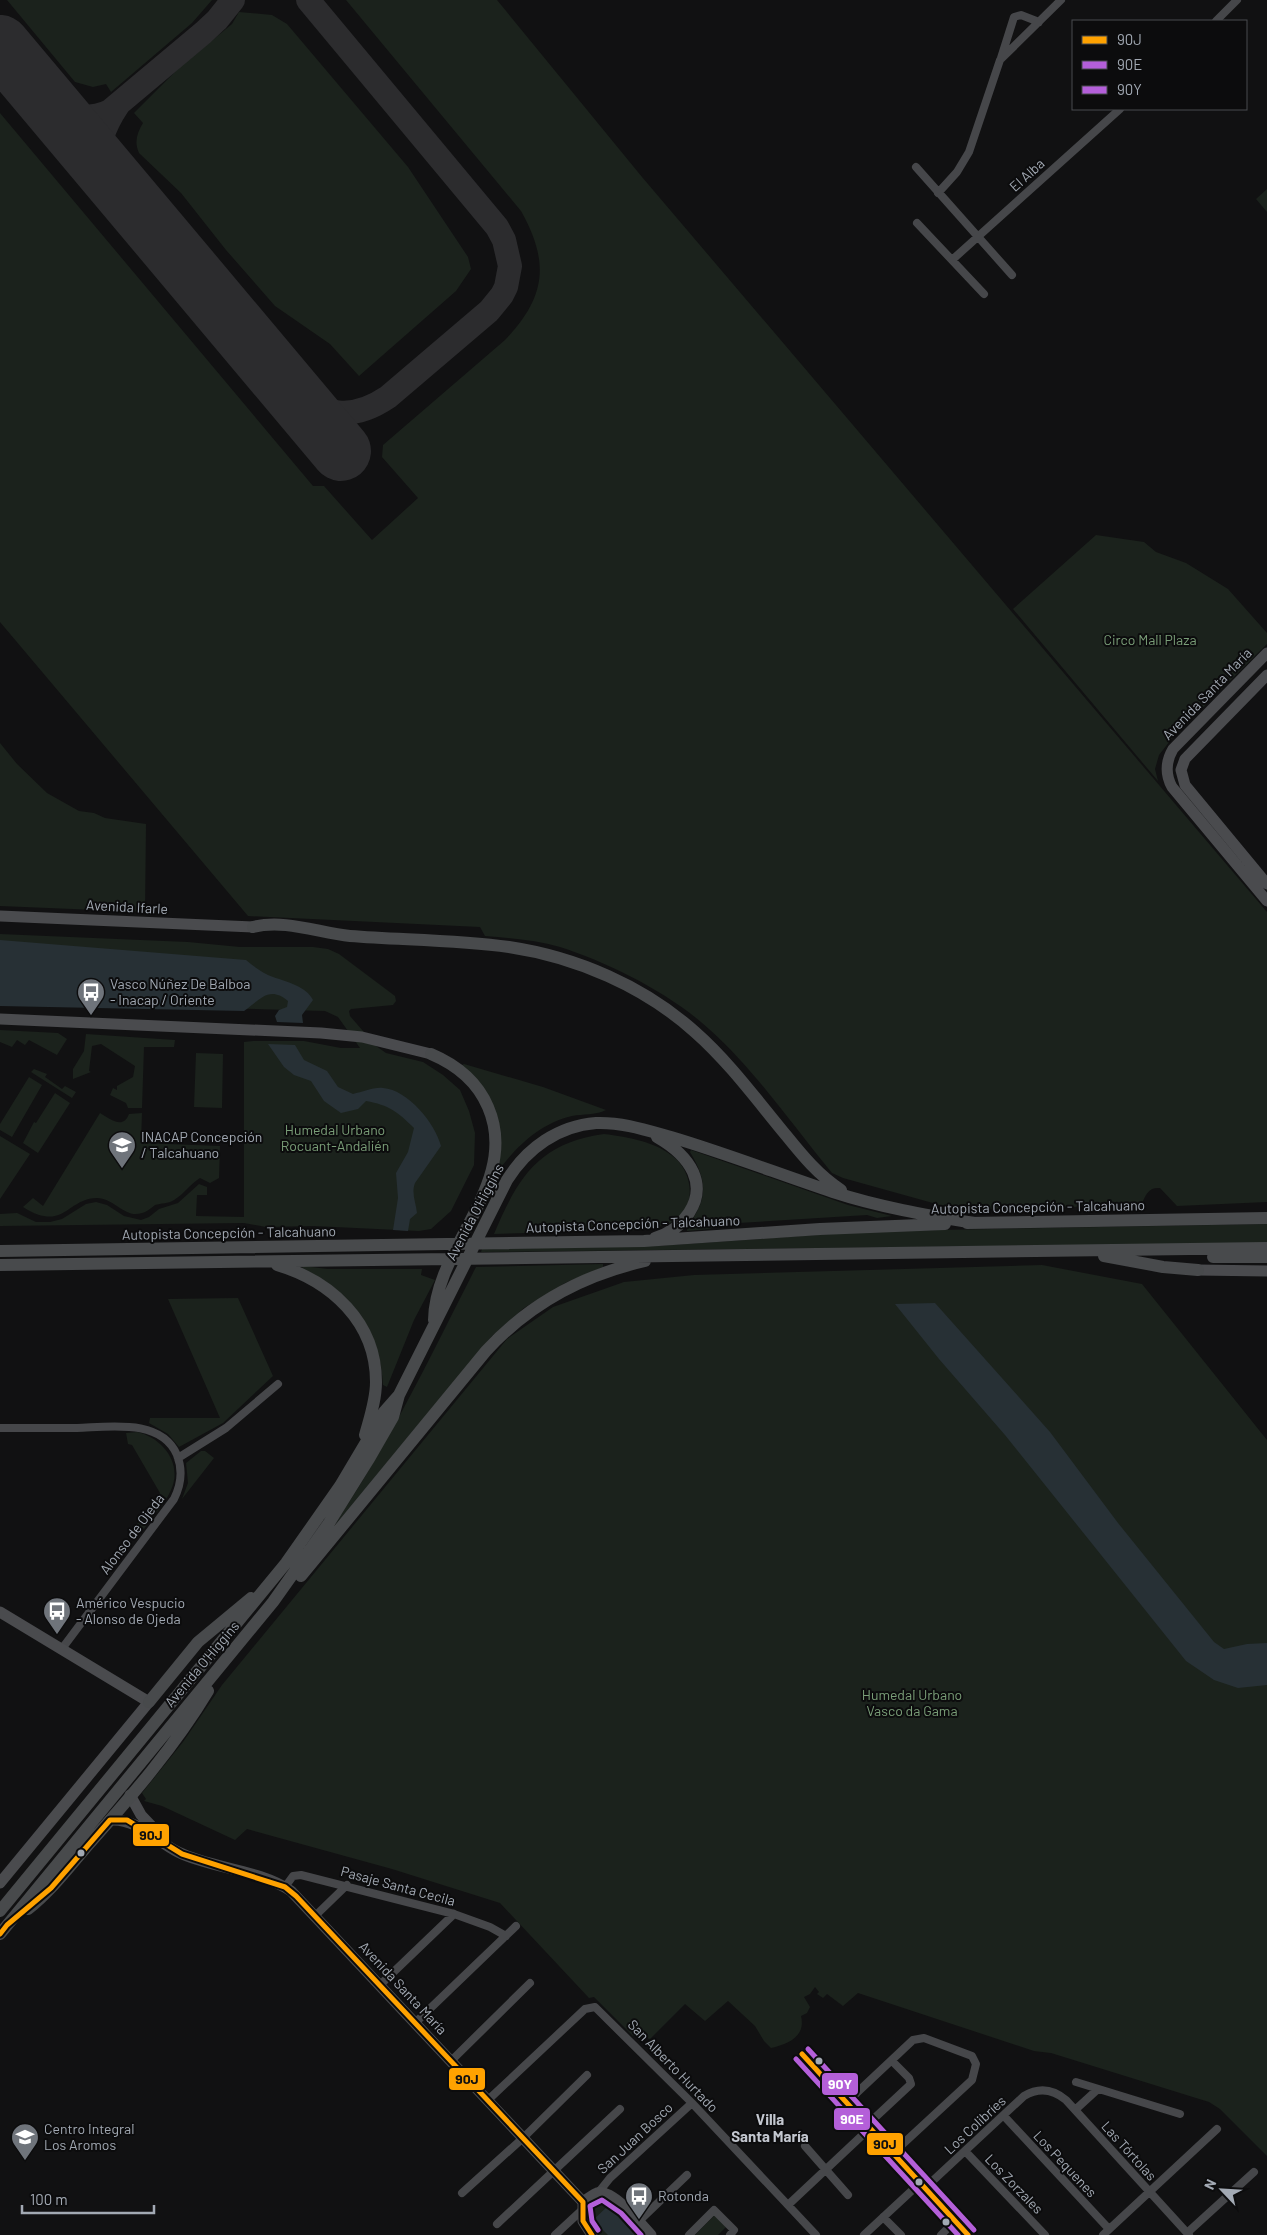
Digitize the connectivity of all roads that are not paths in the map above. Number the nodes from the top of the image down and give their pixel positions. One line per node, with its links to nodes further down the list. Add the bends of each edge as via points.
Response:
1 (1061, 0): 4 (street)
2 (1237, 0): 3 (street)
3 (1217, 20)
4 (1039, 22): 5 (street); 5 (street, via 1021,15 1014,17)
5 (1000, 60): 8 (street, via 969,152)
6 (1119, 110): 10 (street, El Alba)
7 (916, 167): 8 (street)
8 (938, 193): 10 (street)
9 (917, 223): 11 (street)
10 (977, 237): 11 (street, El Alba); 12 (street)
11 (952, 260): 13 (street)
12 (1012, 275)
13 (984, 294)
14 (1267, 653): 17 (street, Avenida Santa María, via 1178,744 1170,754 1167,766 1172,787)
15 (1267, 675): 16 (street, via 1185,759 1181,770 1187,787)
16 (1267, 884)
17 (1267, 901)
18 (0, 916): 19 (street, Avenida Ifarle)
19 (254, 927): 23 (main road, via 283,925 343,935 510,947 565,960 603,974 651,999 696,1032 814,1168)
20 (0, 1019): 21 (street, via 321,1032 362,1037)
21 (431, 1054): 37 (main road, via 457,1068 472,1081 493,1121 496,1144 488,1182 443,1278 435,1303)
22 (639, 1128): 23 (main road); 26 (main road, via 678,1153 692,1170 696,1183 694,1204 684,1220 666,1234); 37 (main road, Avenida O'Higgins, via 596,1123 575,1127 548,1138 532,1149 512,1170)
23 (855, 1199): 25 (main road)
24 (1266, 1218): 25 (main road, Autopista Concepción - Talcahuano)
25 (974, 1223): 26 (main road, Autopista Concepción - Talcahuano)
26 (644, 1241): 29 (main road, Autopista Concepción - Talcahuano)
27 (1267, 1248): 28 (main road, Autopista Concepción - Talcahuano)
28 (1141, 1250): 30 (main road, Autopista Concepción - Talcahuano); 32 (main road, via 1208,1257)
29 (0, 1251)
30 (1077, 1251): 31 (main road, Autopista Concepción - Talcahuano); 35 (main road, via 1149,1265)
31 (675, 1256): 33 (main road, Autopista Concepción - Talcahuano); 44 (main road, via 628,1266 576,1284 544,1301 512,1325 486,1352 297,1581)
32 (1267, 1257)
33 (260, 1261): 34 (main road, Autopista Concepción - Talcahuano); 41 (main road, via 288,1268 322,1285 350,1309 363,1329 372,1350 376,1382 374,1402)
34 (0, 1265)
35 (1198, 1270): 36 (street)
36 (1267, 1271)
37 (434, 1325): 39 (main road, Avenida O'Higgins)
38 (278, 1384): 42 (street, via 234,1422)
39 (399, 1395): 41 (main road, Avenida O'Higgins, via 384,1412); 44 (main road, Avenida O'Higgins, via 393,1417 370,1457)
40 (0, 1428): 42 (street, via 138,1428 162,1437)
41 (358, 1456): 43 (main road, Avenida O'Higgins, via 316,1521)
42 (178, 1458): 46 (street, Alonso de Ojeda, via 181,1478 174,1500)
43 (270, 1582): 48 (main road, via 204,1636); 55 (main road, Avenida O'Higgins)
44 (274, 1602): 47 (main road, Avenida O'Higgins)
45 (0, 1612): 46 (street)
46 (61, 1650): 48 (street)
47 (223, 1663): 49 (main road, via 192,1716); 59 (main road, Avenida O'Higgins)
48 (149, 1702): 52 (street, Avenida O'Higgins)
49 (130, 1795): 50 (main road); 51 (street, via 137,1810)
50 (110, 1820): 51 (street, Avenida Santa María, via 127,1820); 59 (main road, via 51,1888)
51 (167, 1844): 54 (street, Avenida Santa María, via 182,1854)
52 (0, 1883)
53 (347, 1886): 54 (street, Pasaje Santa Cecila, via 299,1874); 56 (street, Pasaje Santa Cecila); 57 (street)
54 (285, 1887): 57 (street, Avenida Santa María)
55 (0, 1911)
56 (454, 1914): 60 (street, Pasaje Santa Cecila, via 490,1926); 62 (street)
57 (315, 1916): 62 (street, Avenida Santa María)
58 (516, 1926): 60 (street)
59 (4, 1929)
60 (506, 1936): 63 (street)
61 (530, 1983): 65 (street)
62 (380, 1985): 63 (street, Avenida Santa María)
63 (415, 2022): 65 (street, Avenida Santa María)
64 (802, 2054): 72 (street)
65 (451, 2061): 71 (street, Avenida Santa María)
66 (892, 2061): 72 (street); 78 (street, via 911,2084); 83 (street, via 913,2040 924,2038 972,2056 976,2064 972,2080)
67 (587, 2075): 80 (street)
68 (1076, 2082): 69 (street)
69 (1098, 2089): 75 (street); 76 (street)
70 (1047, 2090): 75 (street, Las Tórtolas, via 1062,2096); 77 (street, Los Colibríes, via 1029,2094)
71 (488, 2100): 73 (street, San Alberto Hurtado, via 592,2006 600,2010); 80 (street, Avenida Santa María)
72 (847, 2102): 78 (street)
73 (692, 2103): 91 (street, San Juan Bosco, via 610,2178); 93 (street, San Alberto Hurtado)
74 (620, 2109): 85 (street)
75 (1075, 2110): 89 (street, Las Tórtolas)
76 (1180, 2114)
77 (1004, 2116): 82 (street, Los Colibríes); 99 (street, Los Pequenes)
78 (869, 2127): 83 (street); 84 (street)
79 (1217, 2129): 89 (street)
80 (523, 2138): 85 (street, Avenida Santa María); 90 (street)
81 (805, 2146): 84 (street)
82 (965, 2151): 88 (street, Los Colibríes); 111 (street, Los Zorzales)
83 (893, 2153): 88 (street)
84 (826, 2170): 92 (street); 93 (street)
85 (554, 2171): 94 (street, Avenida Santa María); 98 (street)
86 (1254, 2172): 100 (street)
87 (687, 2175): 96 (street)
88 (922, 2185): 95 (street, Los Colibríes); 97 (street)
89 (1150, 2192): 99 (street); 100 (street, Las Tórtolas)
90 (462, 2193)
91 (598, 2193): 94 (street); 96 (street, via 614,2198)
92 (848, 2195)
93 (788, 2204): 106 (street, San Alberto Hurtado)
94 (583, 2206): 101 (street); 102 (street, via 585,2227)
95 (883, 2217): 107 (street, Los Colibríes); 108 (street)
96 (638, 2221): 103 (street)
97 (955, 2221): 109 (street); 110 (street)
98 (497, 2224)
99 (1106, 2232)
100 (1188, 2234)
101 (555, 2235)
102 (592, 2235)
103 (652, 2235)
104 (690, 2235): 105 (street, via 714,2210 734,2230)
105 (730, 2235)
106 (816, 2235)
107 (864, 2235)
108 (901, 2235)
109 (941, 2235)
110 (968, 2235)
111 (1045, 2235)

